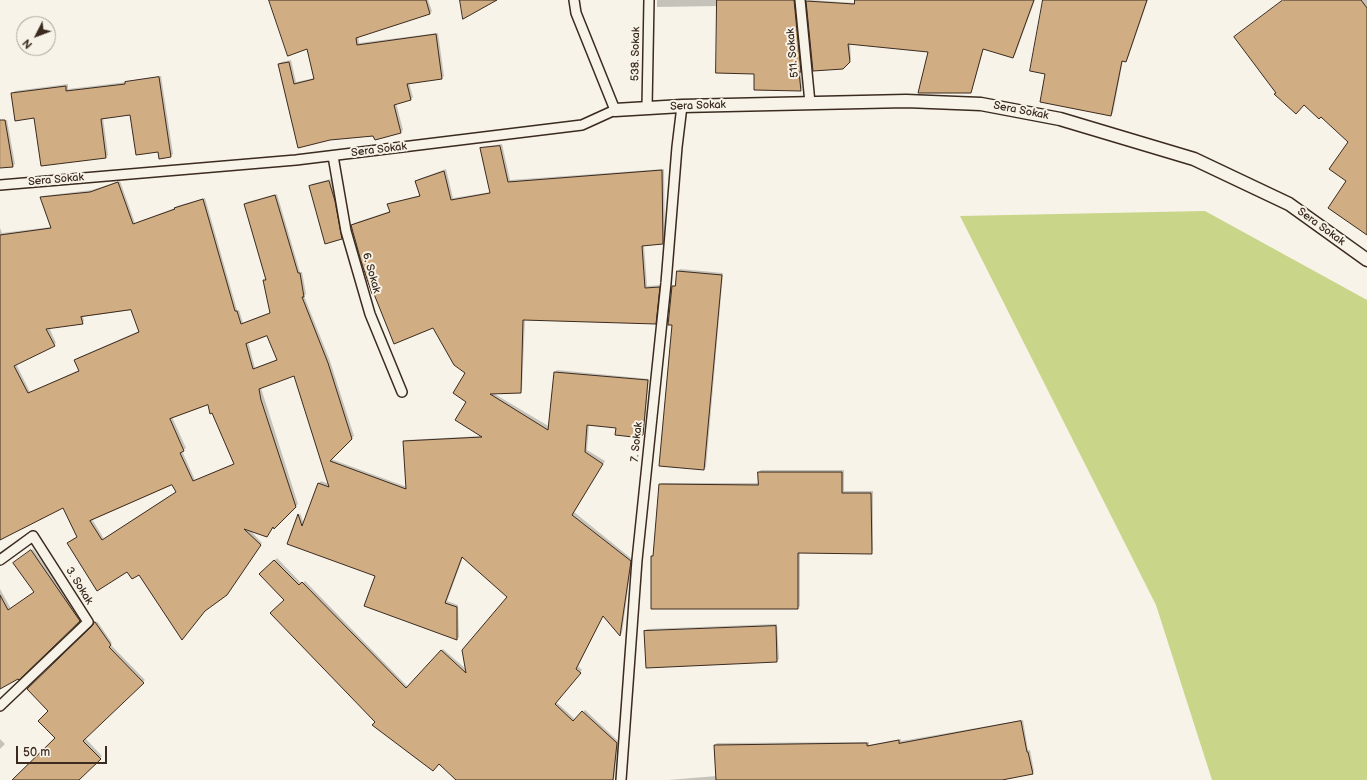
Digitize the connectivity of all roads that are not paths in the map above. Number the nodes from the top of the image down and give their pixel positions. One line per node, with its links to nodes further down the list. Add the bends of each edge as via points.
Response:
1 (574, 0): 7 (street, via 576,14)
2 (649, 0): 6 (street, 538. Sokak)
3 (800, 0): 4 (street, 511. Sokak)
4 (810, 103): 5 (street, Sera Sokak); 10 (street, Sera Sokak, via 906,101 980,104 1060,119 1194,159 1288,204)
5 (682, 106): 6 (street, Sera Sokak); 14 (street, 7. Sokak, via 636,560)
6 (647, 108): 7 (street, Sera Sokak)
7 (615, 110): 8 (street, Sera Sokak, via 582,125)
8 (333, 156): 9 (street, Sera Sokak); 11 (street, 6. Sokak, via 346,231 370,314)
9 (0, 184)
10 (1367, 260)
11 (402, 392)
12 (0, 560): 13 (street, 3. Sokak, via 33,536 88,622)
13 (0, 706)
14 (621, 780)

